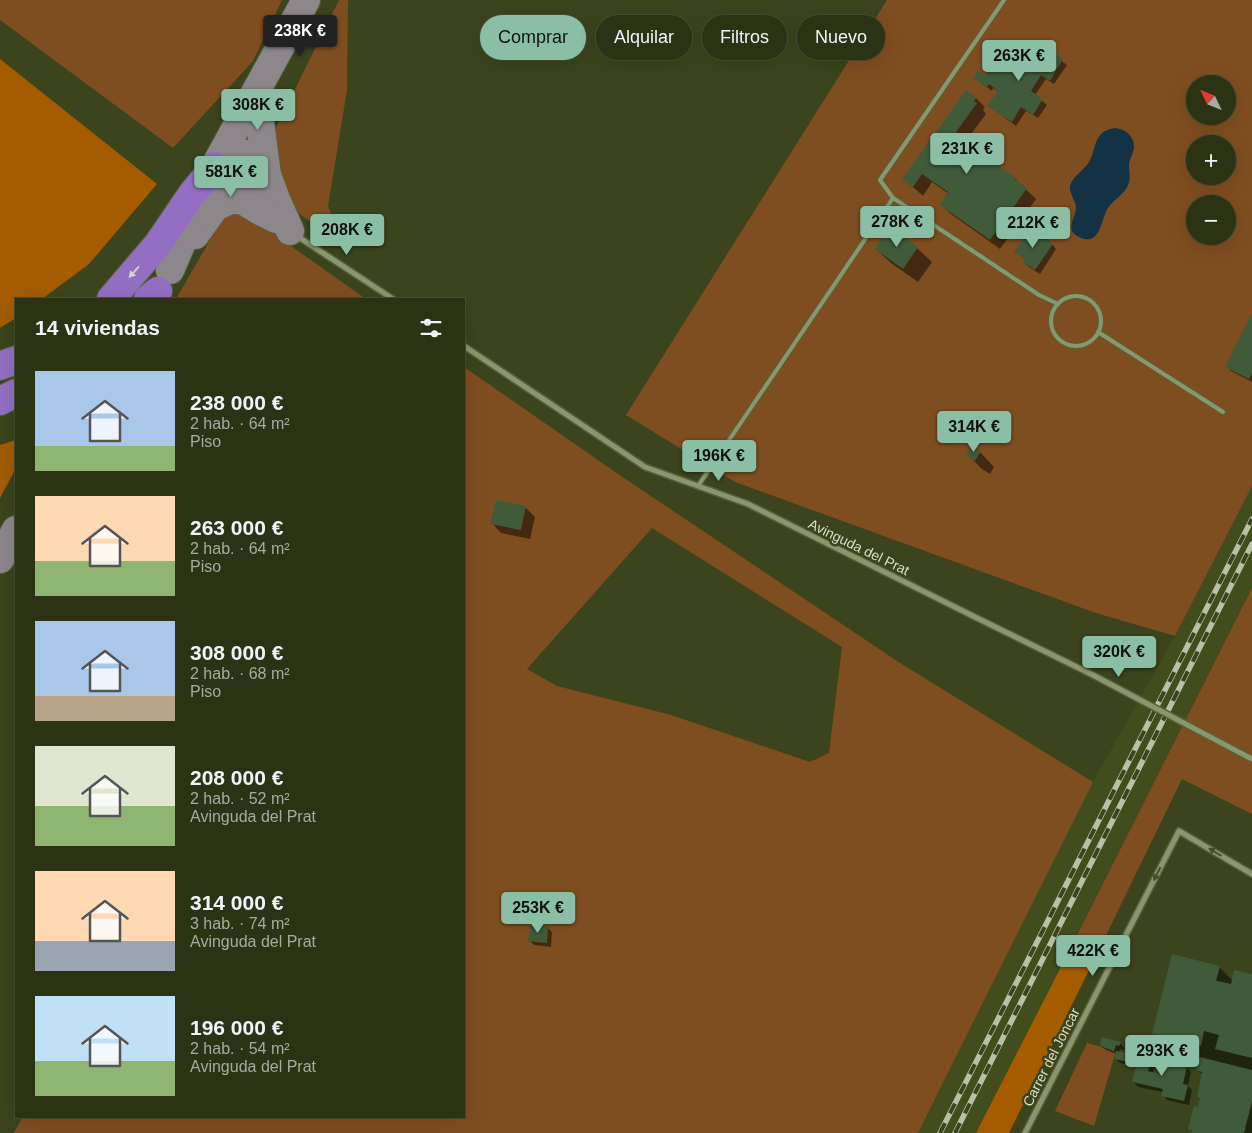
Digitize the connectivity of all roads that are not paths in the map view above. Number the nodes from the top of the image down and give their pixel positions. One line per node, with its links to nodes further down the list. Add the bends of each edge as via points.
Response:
1 (306, 0): 3 (main road)
2 (1004, 0): 6 (lane, via 880,180)
3 (256, 92): 4 (main road); 5 (main road)
4 (219, 158): 5 (main road, via 246,154 257,160); 7 (main road, via 239,173); 8 (main road); 9 (highway, one-way to 9, via 158,244)
5 (267, 175): 7 (main road)
6 (893, 198): 11 (lane, via 1039,295); 19 (lane)
7 (283, 225): 8 (main road, via 242,200 230,200 215,207); 10 (street)
8 (158, 290)
9 (112, 298)
10 (392, 298)
11 (1058, 304): 12 (lane, via 1073,296 1090,301 1100,315); 12 (lane, via 1051,318 1058,339 1075,347 1093,340)
12 (1098, 332): 18 (lane)
13 (465, 347): 19 (street, Avinguda del Prat, via 645,467)
14 (15, 360): 15 (highway)
15 (0, 366)
16 (15, 394): 17 (highway)
17 (0, 401)
18 (1223, 412)
19 (698, 486): 22 (street, Avinguda del Prat, bridge, via 748,504 1091,674)
20 (15, 532): 21 (main road)
21 (0, 559)
22 (1252, 759)
23 (1252, 874): 24 (street, Carrer del Joncar, one-way to 24, via 1179,831)
24 (1025, 1133)

